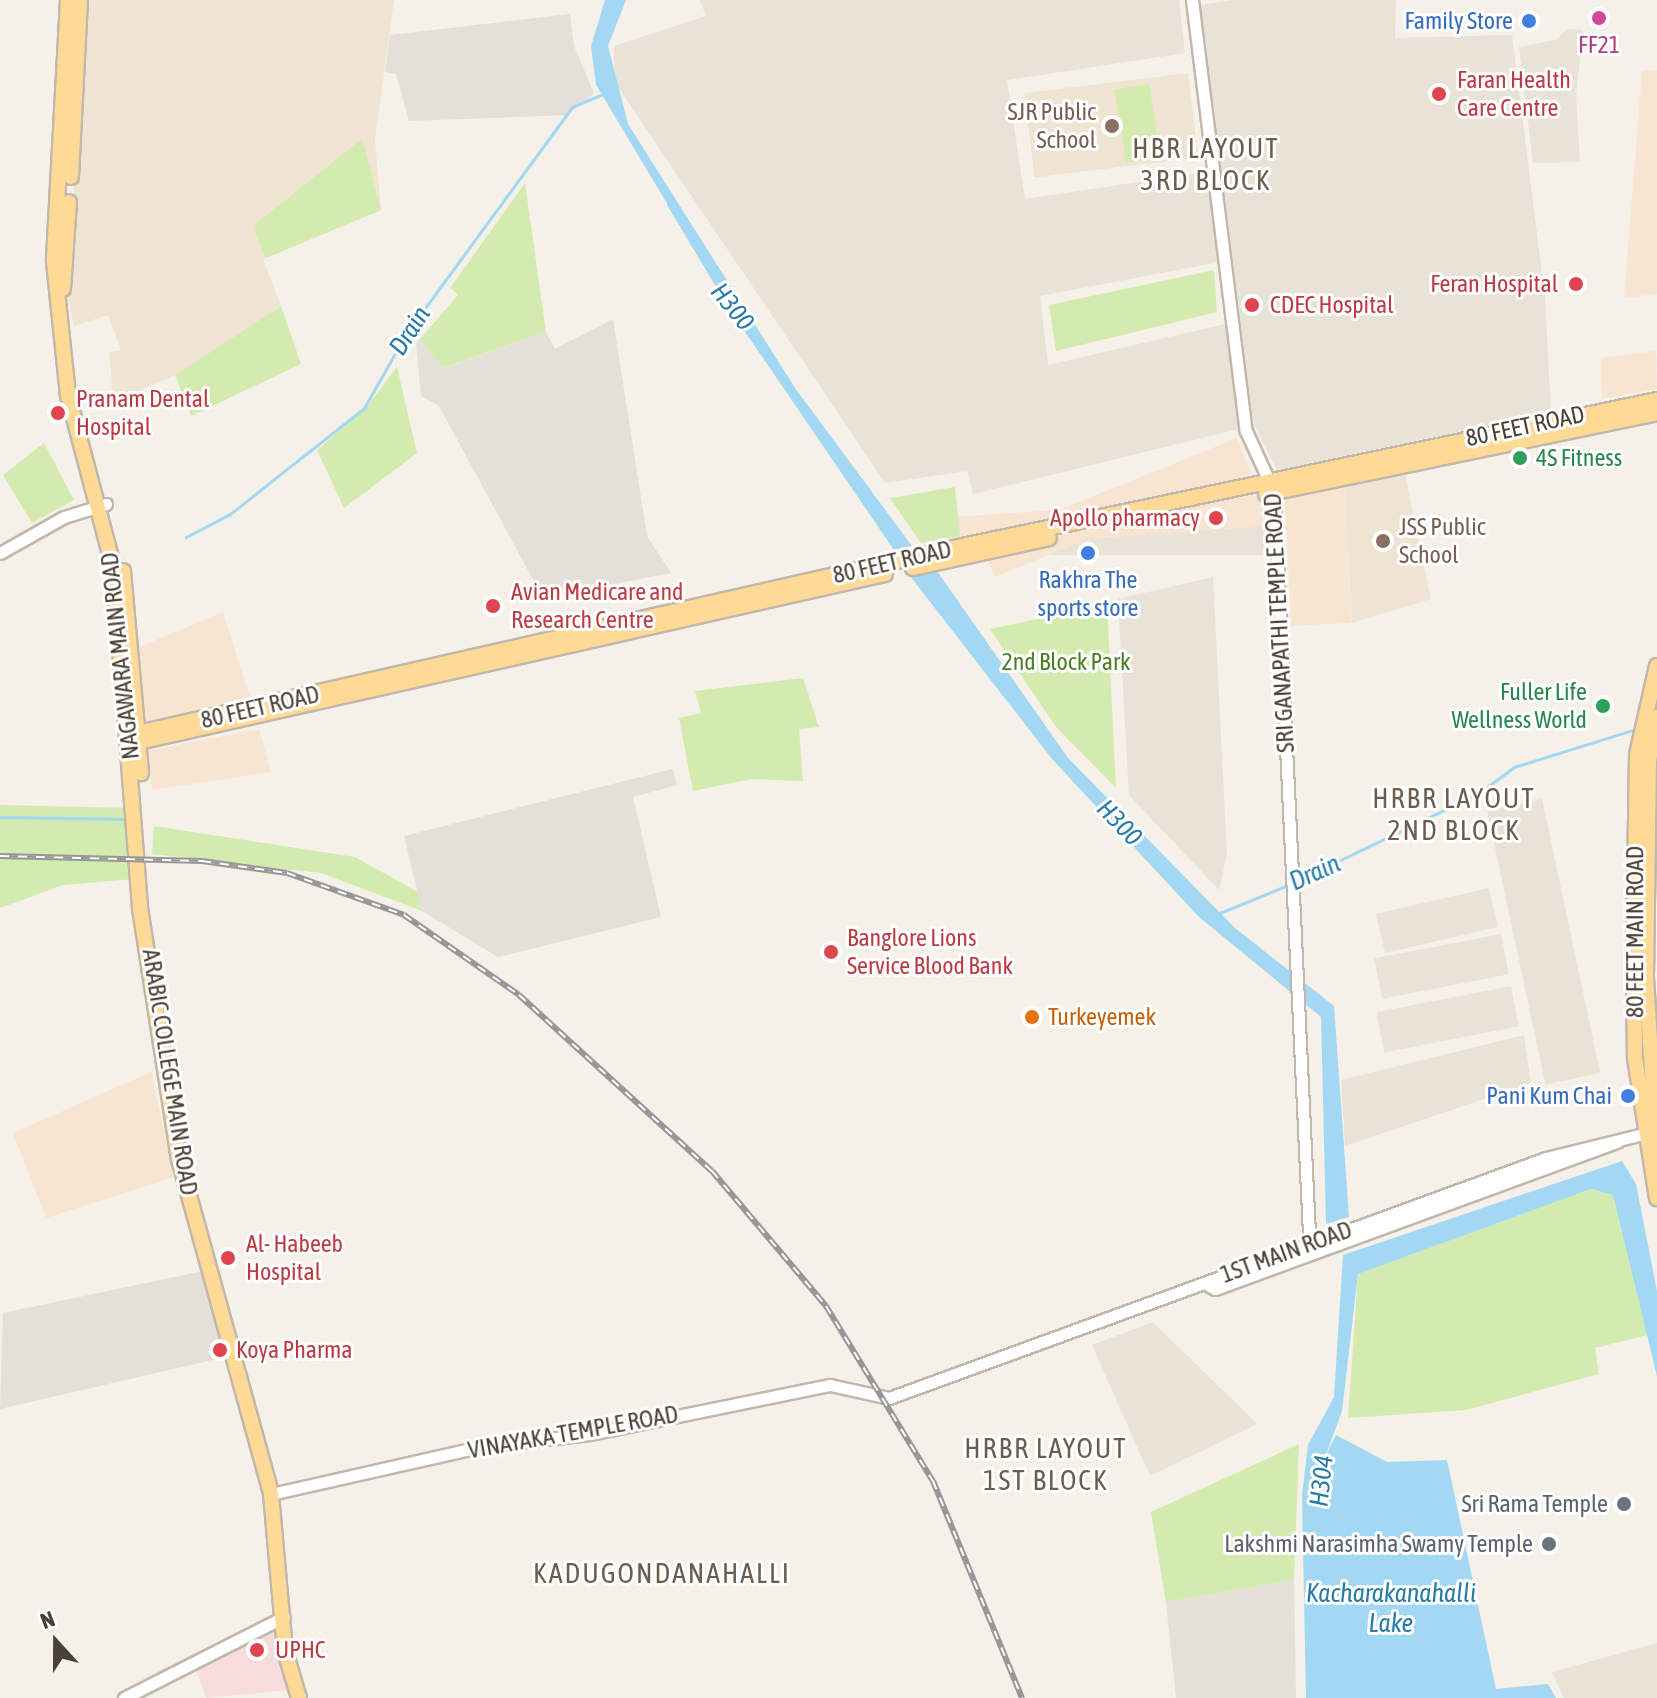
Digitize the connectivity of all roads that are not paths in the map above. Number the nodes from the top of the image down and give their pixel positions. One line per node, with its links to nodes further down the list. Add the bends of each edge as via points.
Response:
1 (68, 0): 4 (main road)
2 (80, 0): 4 (main road)
3 (1192, 0): 7 (street, SRI GANAPATHI TEMPLE ROAD, via 1246,431)
4 (65, 199): 8 (main road, NAGAWARA MAIN ROAD, via 63,287 76,393)
5 (1657, 400): 7 (main road, 80 FEET ROAD)
6 (1657, 413): 7 (main road, 80 FEET ROAD)
7 (1273, 488): 12 (main road, 80 FEET ROAD, via 912,563); 17 (street, SRI GANAPATHI TEMPLE ROAD, via 1301,975)
8 (102, 505): 9 (street); 12 (main road, NAGAWARA MAIN ROAD)
9 (0, 553)
10 (1657, 666): 14 (main road, 80 FEET MAIN ROAD, via 1637,755 1635,1058)
11 (1656, 721): 14 (main road, 80 FEET MAIN ROAD, via 1646,946)
12 (135, 739): 13 (main road, NAGAWARA MAIN ROAD); 13 (main road)
13 (144, 913): 19 (main road, ARABIC COLLEGE MAIN ROAD, via 179,1159)
14 (1652, 1137): 15 (street, 1ST MAIN ROAD); 16 (main road, 80 FEET MAIN ROAD)
15 (1617, 1142): 17 (street, via 1348,1240); 17 (street, 1ST MAIN ROAD, via 1607,1137 1332,1233)
16 (1657, 1198)
17 (1310, 1247): 18 (street, 1ST MAIN ROAD, via 889,1398)
18 (874, 1396): 19 (street, VINAYAKA TEMPLE ROAD, via 830,1385 589,1434 480,1447)
19 (271, 1494): 20 (main road, ARABIC COLLEGE MAIN ROAD)
20 (284, 1617): 21 (street); 22 (main road, ARABIC COLLEGE MAIN ROAD)
21 (124, 1698)
22 (299, 1698)

